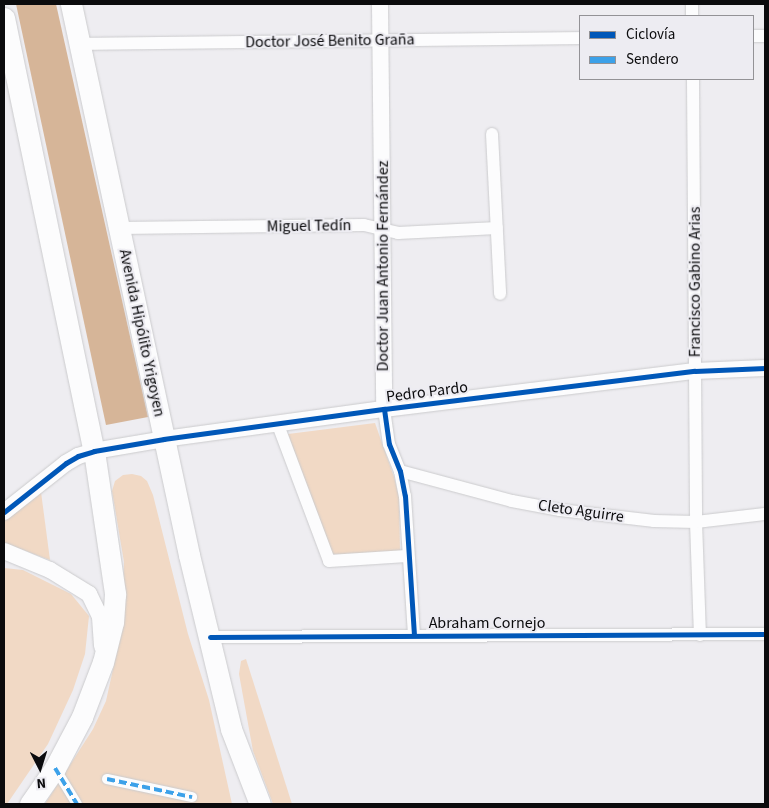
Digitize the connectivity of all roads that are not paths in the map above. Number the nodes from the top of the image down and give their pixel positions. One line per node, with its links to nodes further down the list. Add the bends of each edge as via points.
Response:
1 (71, 4): 6 (highway, Avenida Hipólito Yrigoyen)
2 (380, 4): 5 (street, Doctor Juan Antonio Fernández)
3 (4, 18): 18 (highway)
4 (579, 38): 5 (street, Doctor José Benito Graña)
5 (381, 41): 6 (street, Doctor José Benito Graña); 11 (street, Doctor Juan Antonio Fernández)
6 (80, 44): 9 (highway, Avenida Hipólito Yrigoyen)
7 (693, 80): 14 (street, Francisco Gabino Arias)
8 (492, 134): 10 (street)
9 (120, 228): 11 (street, Miguel Tedín, via 364,225); 17 (highway, Avenida Hipólito Yrigoyen)
10 (497, 228): 11 (street, Miguel Tedín, via 398,232); 12 (street)
11 (384, 229): 15 (street, Doctor Juan Antonio Fernández)
12 (500, 294)
13 (765, 368): 14 (street, Pedro Pardo)
14 (695, 371): 15 (street, Pedro Pardo); 22 (street, Francisco Gabino Arias)
15 (384, 409): 16 (street, Pedro Pardo); 19 (street, Doctor Juan Antonio Fernández, via 389,444)
16 (278, 425): 17 (street, Pedro Pardo); 24 (street, via 330,561)
17 (164, 439): 18 (street, Pedro Pardo); 28 (highway, Avenida Hipólito Yrigoyen)
18 (94, 451): 20 (street, Pedro Pardo, via 66,463); 29 (highway, via 115,594 113,622)
19 (400, 471): 22 (street, Cleto Aguirre, via 512,501 560,510 654,521); 24 (street, Doctor Juan Antonio Fernández, via 405,496)
20 (4, 512)
21 (765, 514): 22 (street, Cleto Aguirre)
22 (696, 522): 27 (street, Francisco Gabino Arias)
23 (4, 551): 29 (street, via 50,570 89,594 100,617)
24 (408, 556): 26 (street, Doctor Juan Antonio Fernández)
25 (765, 634): 27 (street, Abraham Cornejo)
26 (414, 635): 27 (street, Abraham Cornejo); 28 (street, Abraham Cornejo)
27 (700, 635)
28 (210, 637): 35 (highway, Avenida Hipólito Yrigoyen, via 231,729)
29 (103, 662): 30 (highway, via 82,717)
30 (56, 768): 33 (highway); 34 (street)
31 (107, 779): 32 (street)
32 (192, 797)
33 (30, 804)
34 (77, 804)
35 (260, 804)

